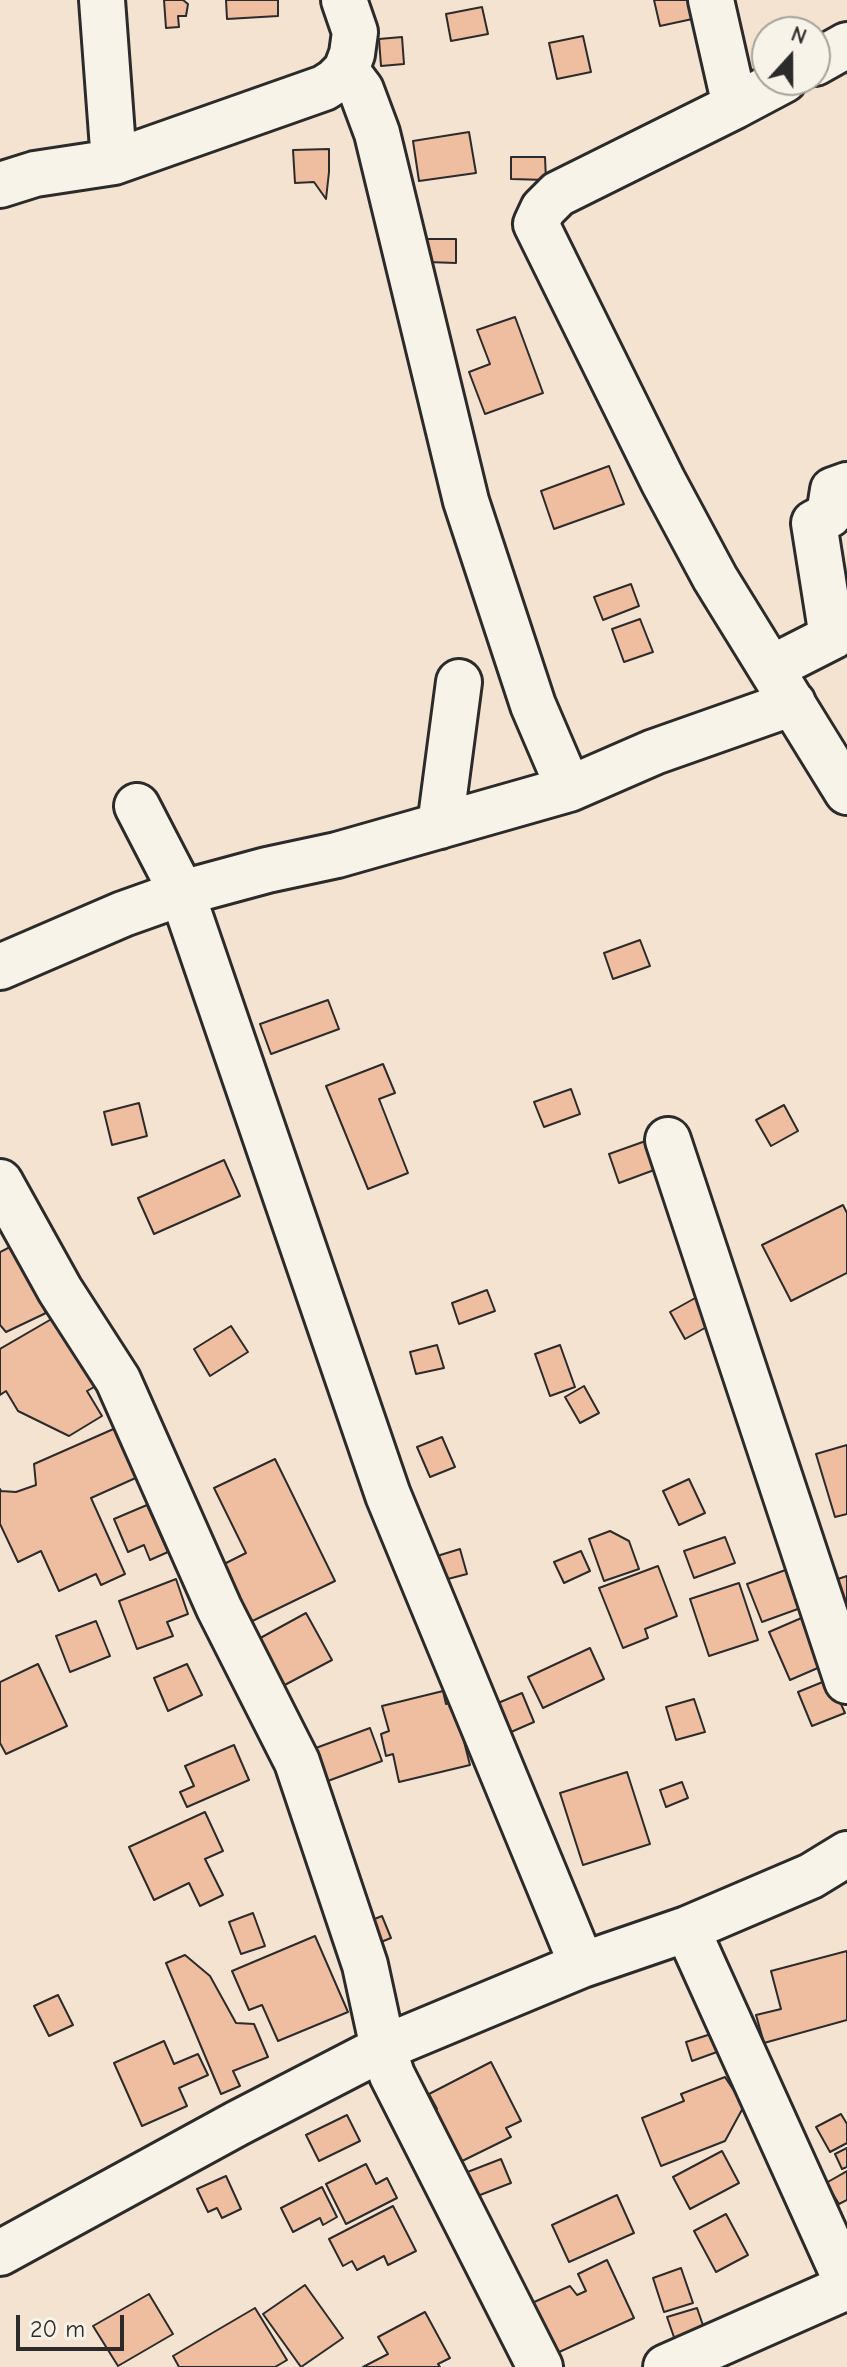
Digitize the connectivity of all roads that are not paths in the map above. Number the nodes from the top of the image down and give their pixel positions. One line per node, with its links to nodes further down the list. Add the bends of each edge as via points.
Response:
1 (102, 0): 7 (street)
2 (344, 0): 4 (street, via 355,32)
3 (711, 0): 6 (street)
4 (346, 70): 7 (street, via 324,88); 13 (street, via 361,90 377,133 466,501 533,705)
5 (754, 96): 6 (street)
6 (735, 106): 11 (street, via 558,194 536,224 715,578)
7 (114, 162): 8 (street)
8 (0, 185)
9 (847, 485): 11 (street, via 833,490 829,515 814,523 832,637)
10 (847, 669): 11 (street)
11 (788, 675): 13 (street, via 654,752); 14 (street)
12 (459, 682): 16 (street)
13 (569, 789): 16 (street)
14 (847, 792)
15 (137, 806): 17 (street)
16 (440, 826): 17 (street)
17 (182, 893): 18 (street); 24 (street, via 388,1495)
18 (0, 967)
19 (668, 1140): 21 (street)
20 (0, 1182): 25 (street, via 118,1380 219,1608 297,1762 365,1965)
21 (847, 1681)
22 (847, 1854): 23 (street, via 811,1876)
23 (687, 1929): 24 (street); 27 (street)
24 (582, 1965): 25 (street)
25 (383, 2048): 26 (street); 28 (street)
26 (0, 2253)
27 (847, 2285): 29 (street)
28 (540, 2367)
29 (666, 2367)

